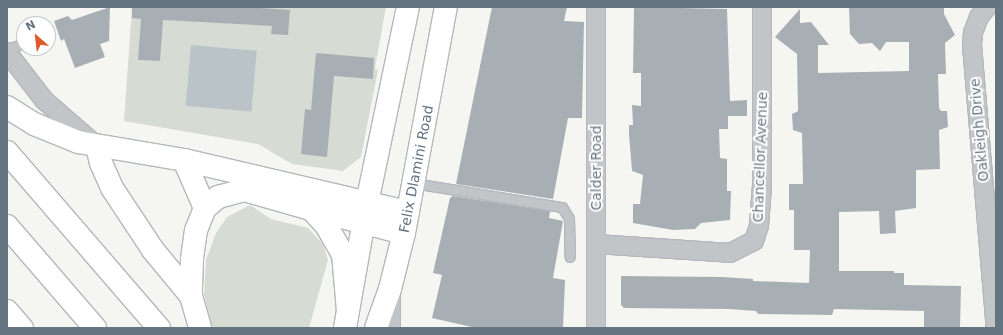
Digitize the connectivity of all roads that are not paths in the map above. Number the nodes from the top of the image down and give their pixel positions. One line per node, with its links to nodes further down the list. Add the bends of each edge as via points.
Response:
1 (408, 7): 14 (main road)
2 (446, 7): 11 (main road, Felix Dlamini Road)
3 (596, 7): 17 (street, Calder Road)
4 (762, 7): 17 (street, Chancellor Avenue, via 762,185 759,226 754,240 730,253)
5 (987, 7): 23 (street, Oakleigh Drive, via 979,17 972,45)
6 (7, 50): 8 (street, via 44,100)
7 (7, 107): 8 (main road, via 34,124 68,139)
8 (97, 146): 10 (main road); 20 (main road, via 101,164 112,188 153,250)
9 (7, 152): 26 (main road)
10 (184, 160): 12 (main road); 14 (main road)
11 (413, 183): 15 (main road, Felix Dlamini Road); 18 (lane, via 562,207 569,218)
12 (206, 208): 13 (main road, via 218,197 244,190); 20 (main road, via 196,230)
13 (311, 209): 14 (main road); 22 (main road, via 326,225 343,254)
14 (365, 213): 15 (main road); 22 (main road)
15 (406, 223): 19 (main road, Felix Dlamini Road)
16 (7, 226): 25 (main road)
17 (596, 244): 30 (street, Calder Road)
18 (570, 258)
19 (390, 289): 28 (main road, Felix Dlamini Road); 29 (street)
20 (191, 296): 27 (main road)
21 (7, 311): 24 (main road)
22 (346, 320)
23 (996, 324): 31 (street, Oakleigh Drive)
24 (22, 328)
25 (95, 328)
26 (159, 328)
27 (200, 328)
28 (376, 328)
29 (391, 328)
30 (596, 328)
31 (996, 328)

